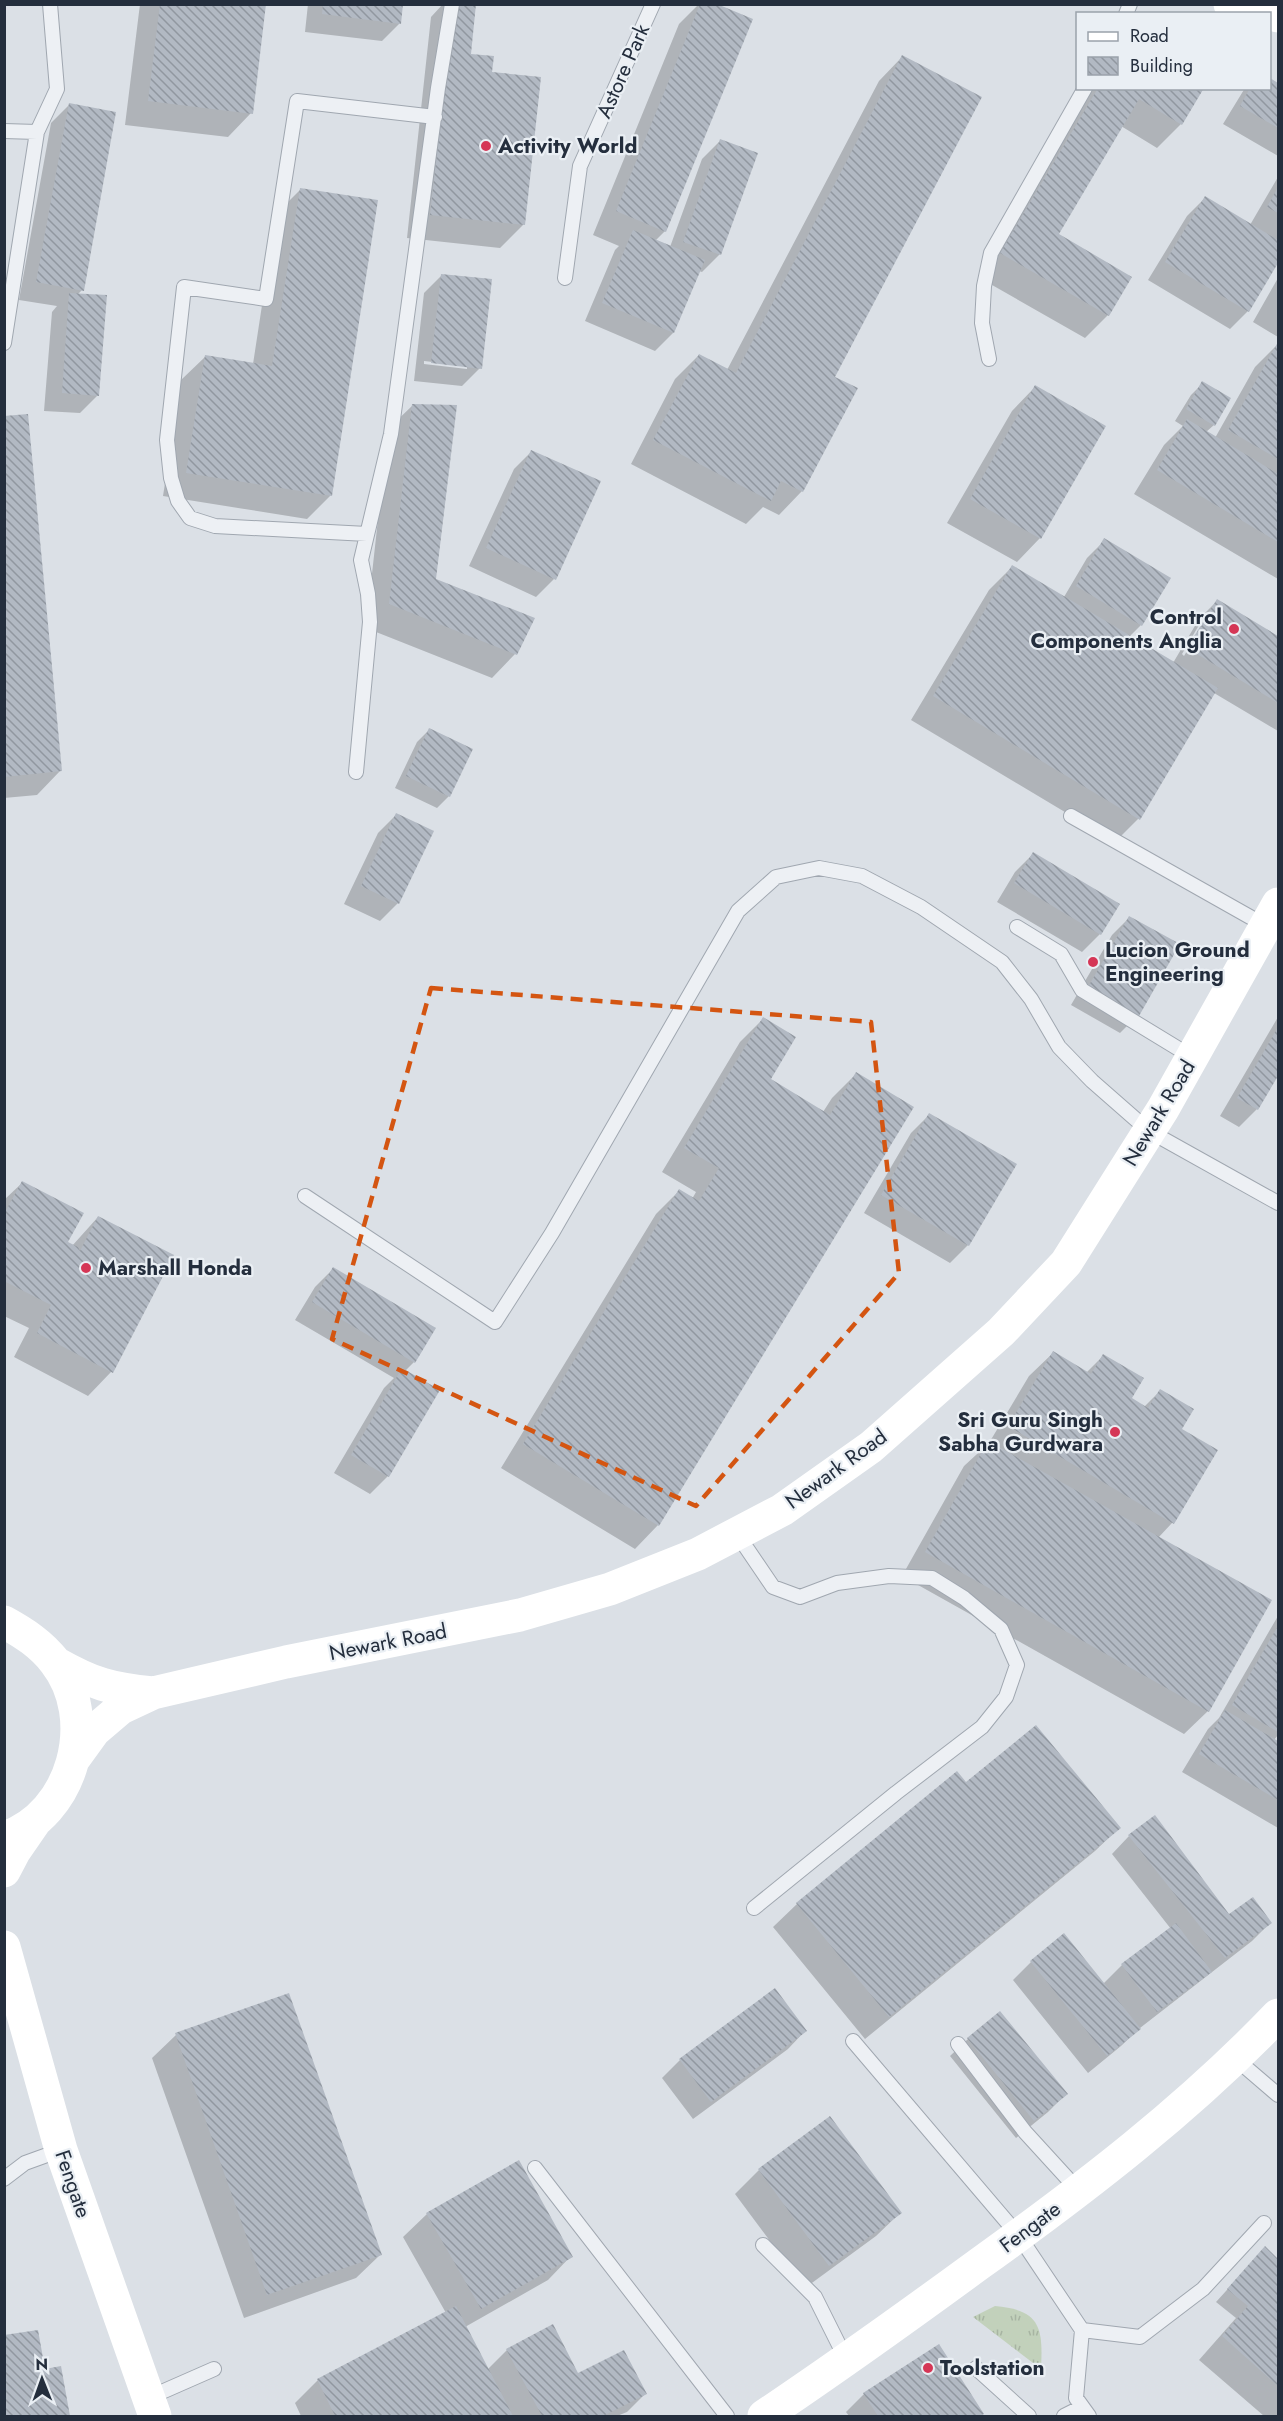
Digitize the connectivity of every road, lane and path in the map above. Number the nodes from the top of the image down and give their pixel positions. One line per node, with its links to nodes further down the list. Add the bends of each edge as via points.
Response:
1 (50, 4): 9 (lane, via 57,89)
2 (452, 4): 7 (lane)
3 (653, 4): 10 (lane, Astore Park, via 580,166)
4 (1231, 5): 5 (street)
5 (1264, 12)
6 (1084, 90): 12 (lane, via 992,253 984,286 982,323)
7 (435, 117): 13 (lane, via 391,434); 13 (lane, via 297,101 266,299 184,287 166,440 178,501 190,518 216,526)
8 (4, 131): 9 (lane)
9 (37, 132): 11 (lane)
10 (565, 278)
11 (4, 343)
12 (989, 359)
13 (367, 534): 14 (lane, via 361,560 370,622)
14 (356, 772)
15 (1071, 816): 16 (lane)
16 (1272, 915): 18 (street, Newark Road)
17 (1017, 927): 18 (lane, via 1061,954 1082,990)
18 (1192, 1057): 19 (street, Newark Road)
19 (1149, 1131): 20 (lane, via 1092,1082 1059,1047 1031,999 1002,962 921,907 862,876 819,868 776,877 738,911 552,1233 495,1322); 21 (lane); 22 (street, Newark Road, via 1066,1263 1001,1332 871,1447 782,1510)
20 (305, 1196)
21 (1278, 1203)
22 (737, 1534): 25 (street, Newark Road, via 699,1554 610,1589 520,1615); 30 (lane, via 774,1587 800,1597 837,1583 889,1576 932,1578 1001,1629 1017,1665 1006,1697 982,1727)
23 (4, 1622): 24 (street, via 32,1638)
24 (56, 1663): 25 (street, Newark Road, via 86,1680 119,1690); 26 (street, via 71,1693 77,1726)
25 (153, 1693): 26 (street, Newark Road, via 121,1708 94,1731)
26 (74, 1760): 27 (street, via 53,1802)
27 (37, 1819): 28 (street); 29 (street)
28 (4, 1838)
29 (4, 1871)
30 (754, 1908)
31 (4, 1947): 37 (street, Fengate)
32 (1278, 2014): 35 (street, Fengate)
33 (853, 2041): 42 (lane)
34 (958, 2044): 40 (lane, via 1025,2132)
35 (1236, 2059): 36 (lane); 40 (street, Fengate, via 1150,2136)
36 (1278, 2095)
37 (62, 2150): 39 (lane, via 25,2163); 48 (street, Fengate)
38 (535, 2168): 50 (lane)
39 (4, 2180)
40 (1078, 2190): 42 (street, Fengate)
41 (1264, 2223): 44 (lane, via 1203,2289 1140,2337)
42 (1019, 2236): 44 (lane); 45 (street, Fengate)
43 (763, 2245): 45 (lane, via 815,2297)
44 (1082, 2330): 49 (lane, via 1076,2398)
45 (847, 2361): 51 (street, Fengate)
46 (976, 2368): 52 (lane)
47 (214, 2369): 48 (lane)
48 (151, 2407)
49 (1085, 2412): 53 (lane)
50 (727, 2416)
51 (765, 2416)
52 (1029, 2416)
53 (1064, 2416)

